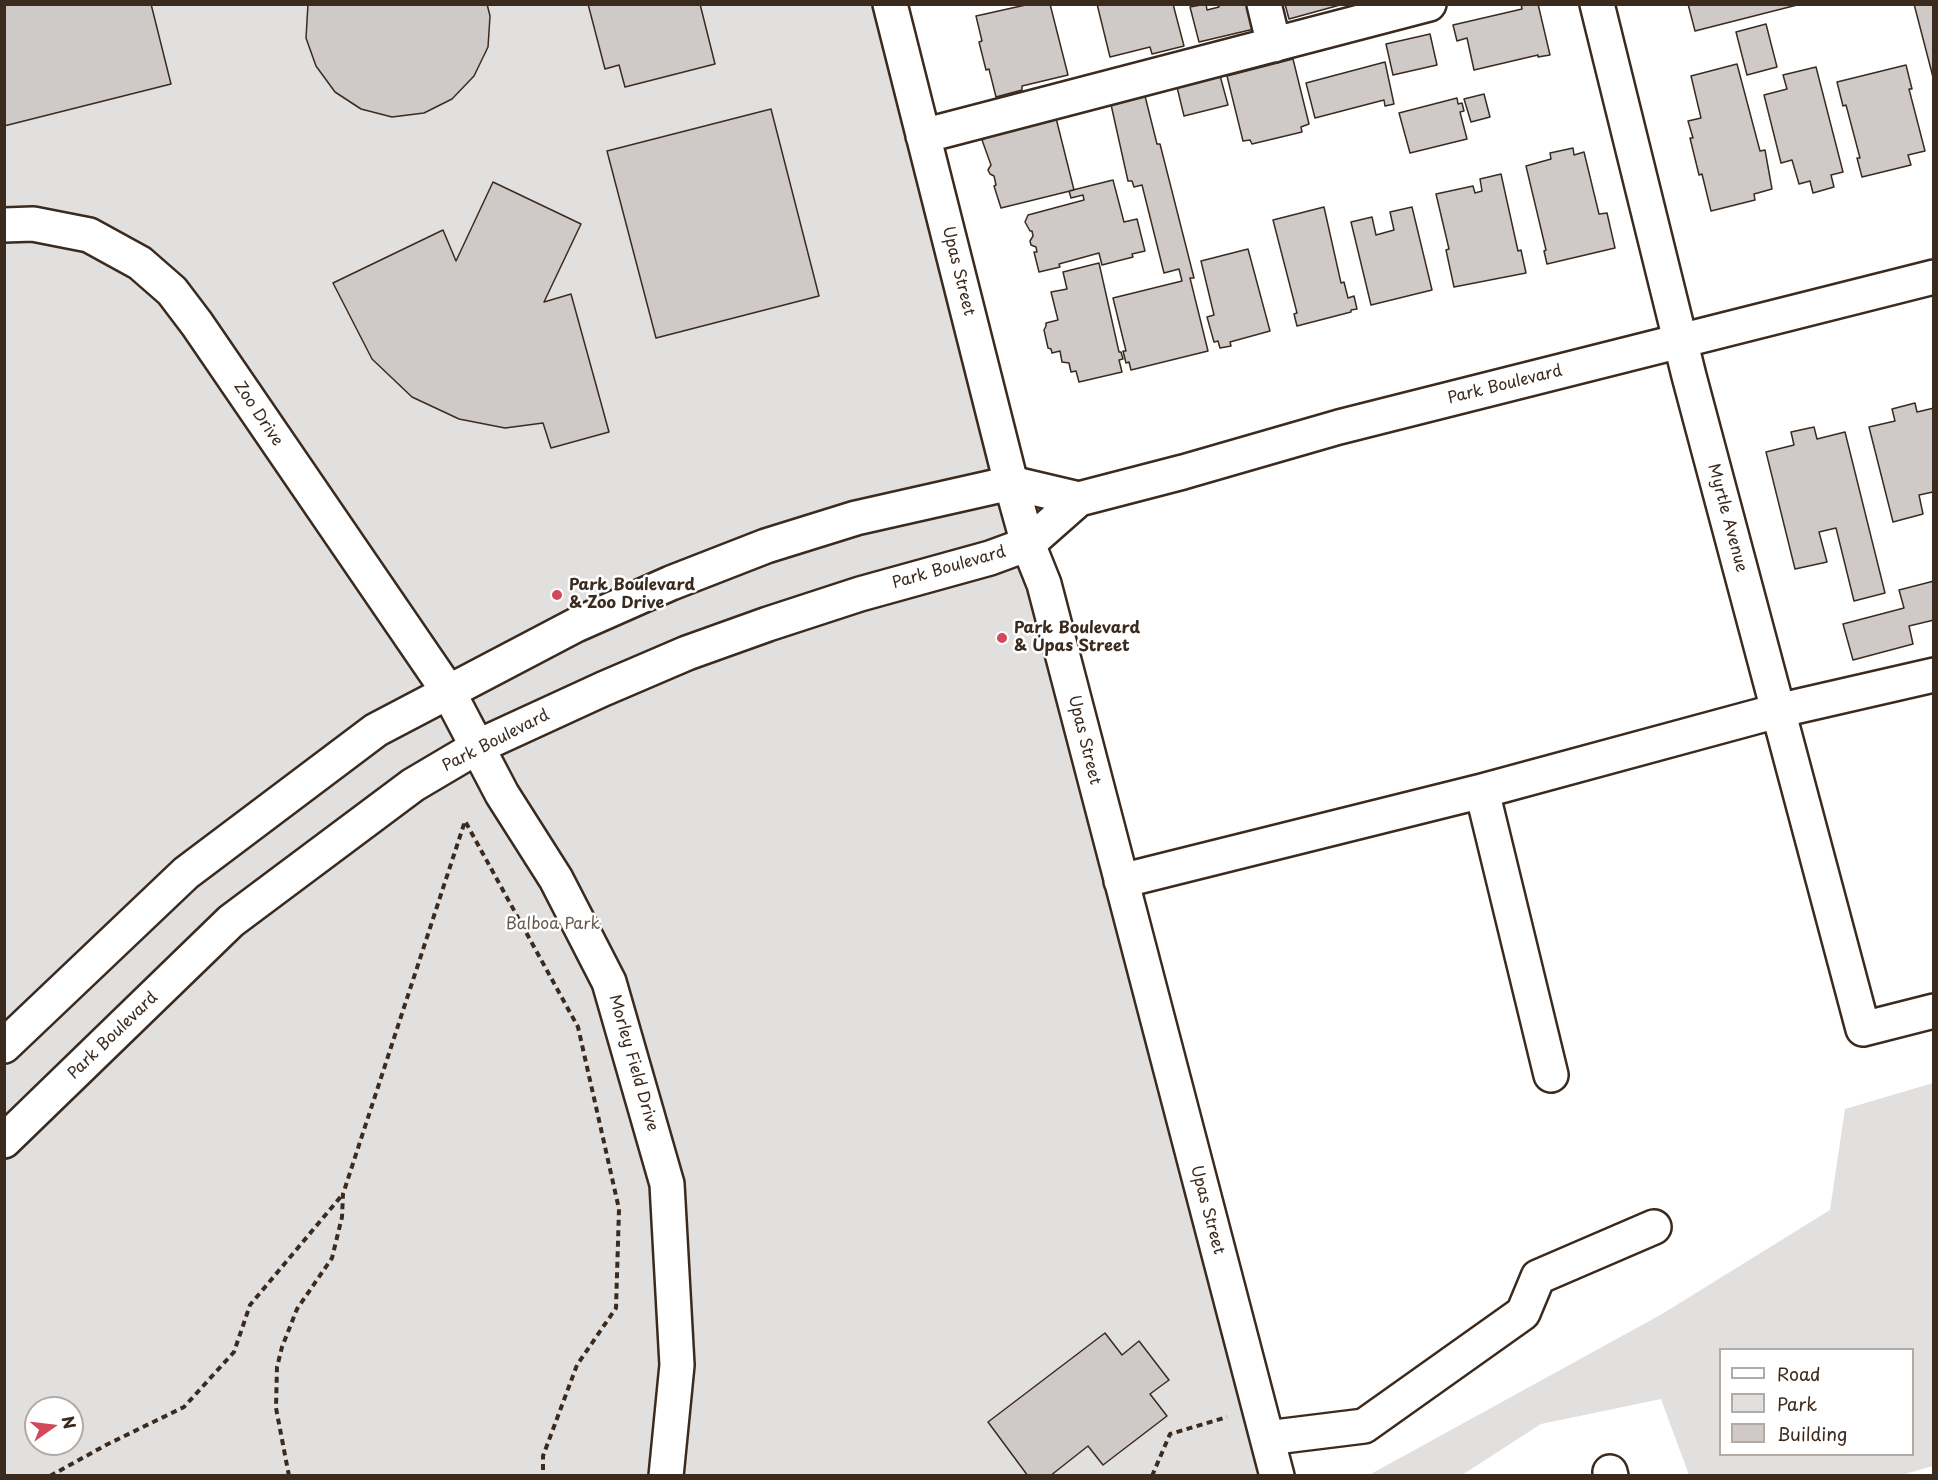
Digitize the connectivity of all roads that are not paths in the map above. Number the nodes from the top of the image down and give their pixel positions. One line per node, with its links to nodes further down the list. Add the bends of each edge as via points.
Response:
1 (890, 4): 6 (street, Upas Street)
2 (1264, 4): 5 (street)
3 (1429, 4): 5 (street)
4 (1597, 4): 9 (street, Myrtle Avenue)
5 (1274, 45): 6 (street)
6 (924, 136): 10 (street, Upas Street)
7 (4, 225): 14 (street, Zoo Drive, via 33,224 89,235 140,263 172,291)
8 (1934, 277): 9 (street, Park Boulevard)
9 (1680, 340): 11 (street, Park Boulevard, via 1339,427); 15 (street, Myrtle Avenue)
10 (1011, 483): 11 (street, Park Boulevard); 12 (street, Upas Street); 14 (street, Park Boulevard, via 856,518 766,546 576,625)
11 (1079, 499): 12 (street, Park Boulevard)
12 (1028, 544): 16 (street, Park Boulevard, via 819,607 697,650); 18 (street, Upas Street, via 1044,584)
13 (1934, 675): 15 (street)
14 (448, 691): 16 (street, Morley Field Drive); 20 (street, Park Boulevard, via 376,730 186,873)
15 (1778, 711): 17 (street); 19 (street, Myrtle Avenue, via 1863,1029)
16 (479, 747): 22 (street, Park Boulevard, via 413,785 231,921); 25 (street, Morley Field Drive, via 502,794 556,879 609,982 667,1184 677,1365)
17 (1482, 791): 18 (street); 21 (street)
18 (1121, 881): 24 (street, Upas Street)
19 (1934, 1011)
20 (4, 1046)
21 (1551, 1075)
22 (4, 1141)
23 (1654, 1227): 24 (street, via 1538,1277 1523,1313 1364,1426)
24 (1263, 1423): 26 (street, Upas Street)
25 (666, 1476)
26 (1277, 1476)

